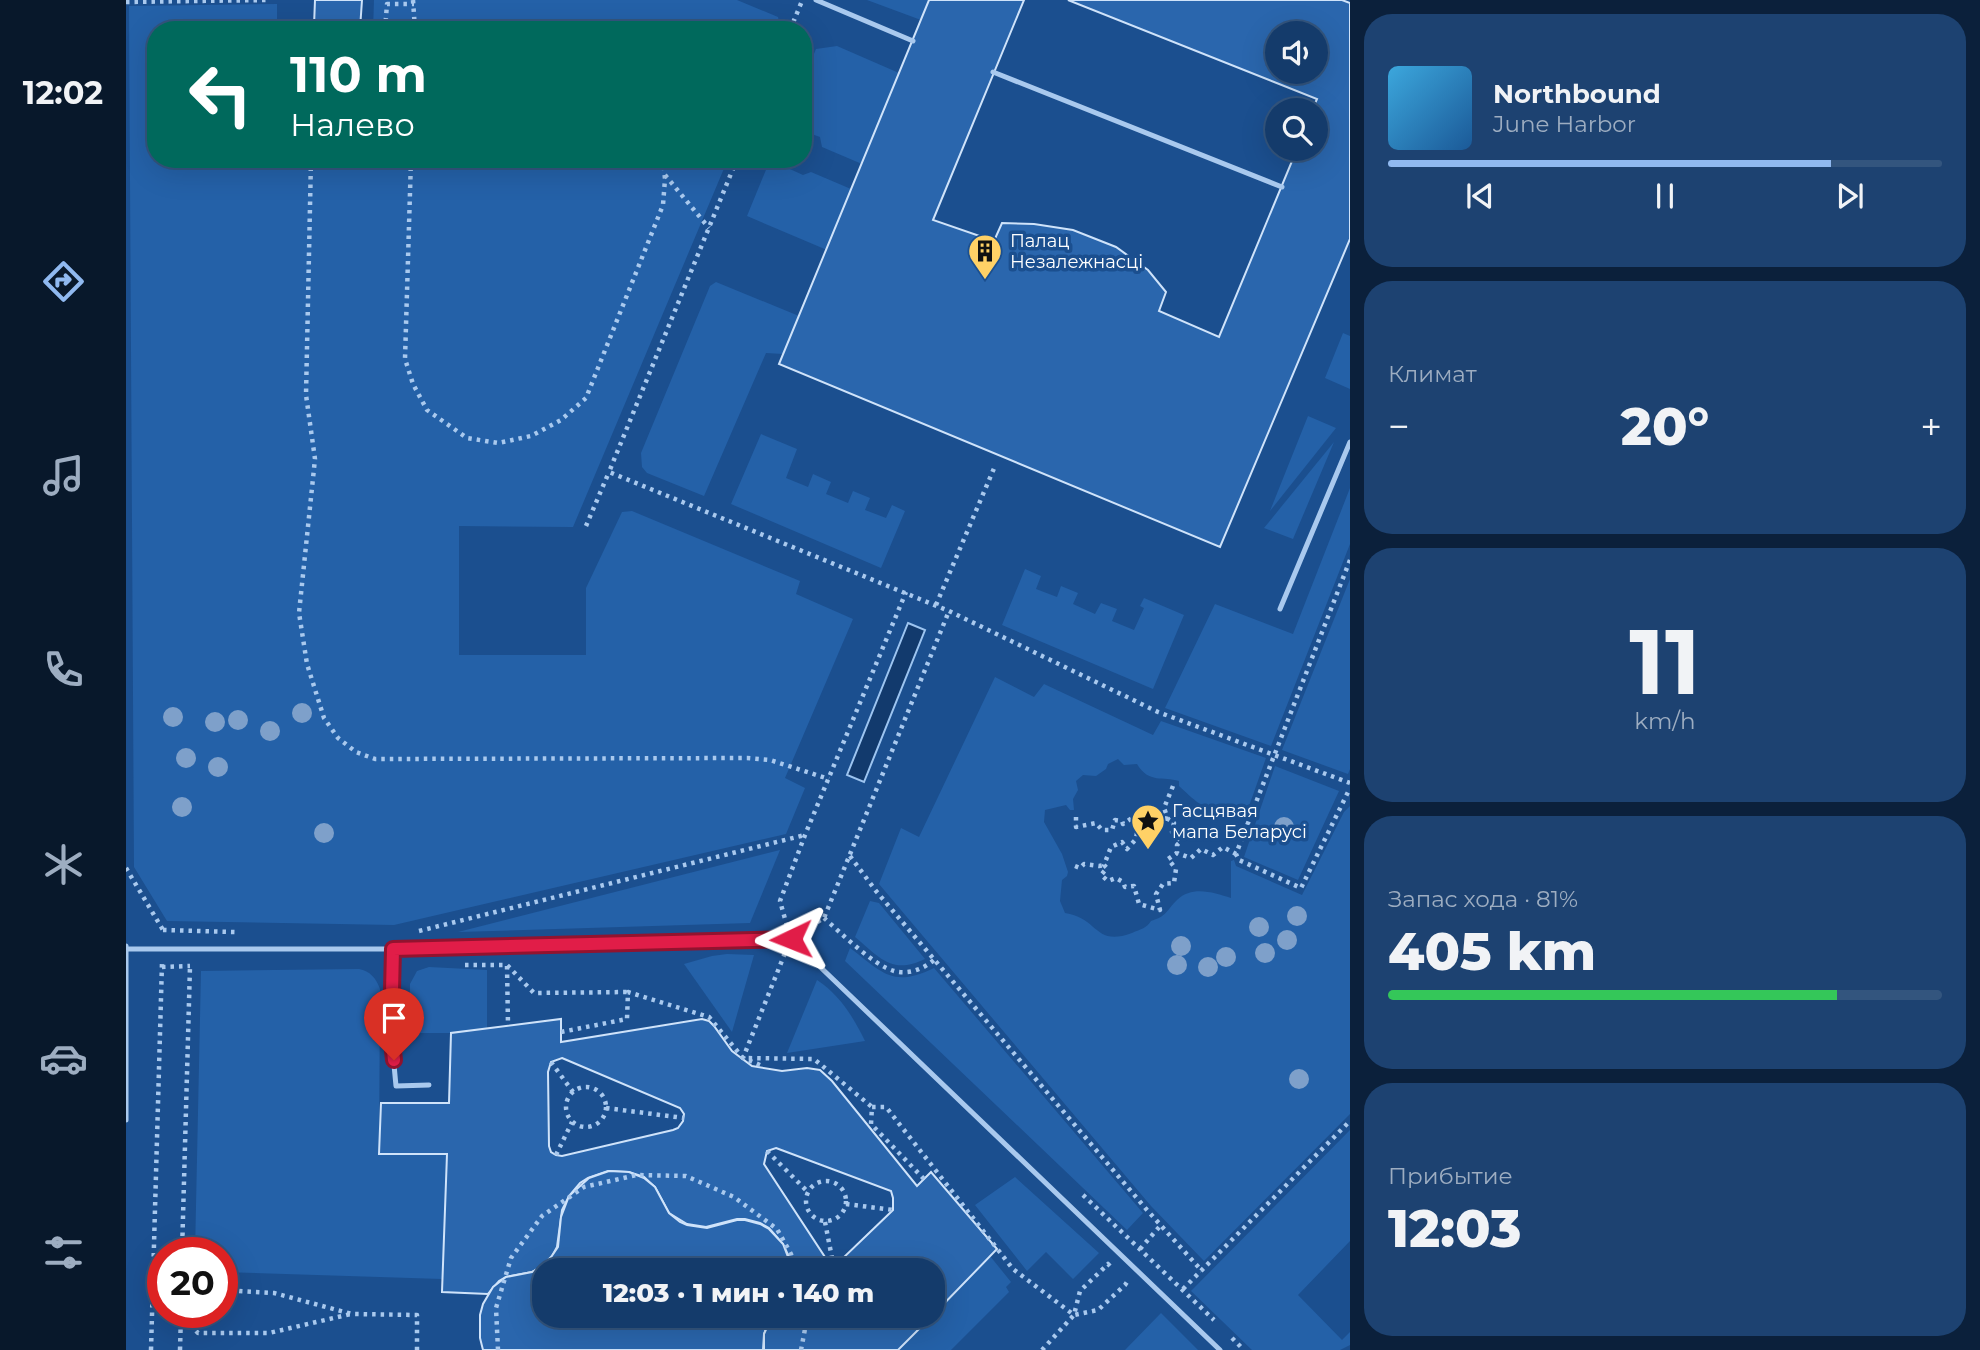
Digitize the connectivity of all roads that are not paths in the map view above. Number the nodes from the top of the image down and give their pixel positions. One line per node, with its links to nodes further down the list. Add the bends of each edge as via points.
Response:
1 (816, 0): 2 (lane)
2 (913, 41)
3 (993, 72): 4 (lane)
4 (1282, 187)
5 (1350, 442): 6 (lane)
6 (1280, 609)
7 (127, 947): 8 (lane); 10 (lane)
8 (393, 949): 9 (lane, via 391,1033 396,1086); 11 (lane, via 791,939)
9 (429, 1084)
10 (126, 1120)
11 (1220, 1350)

